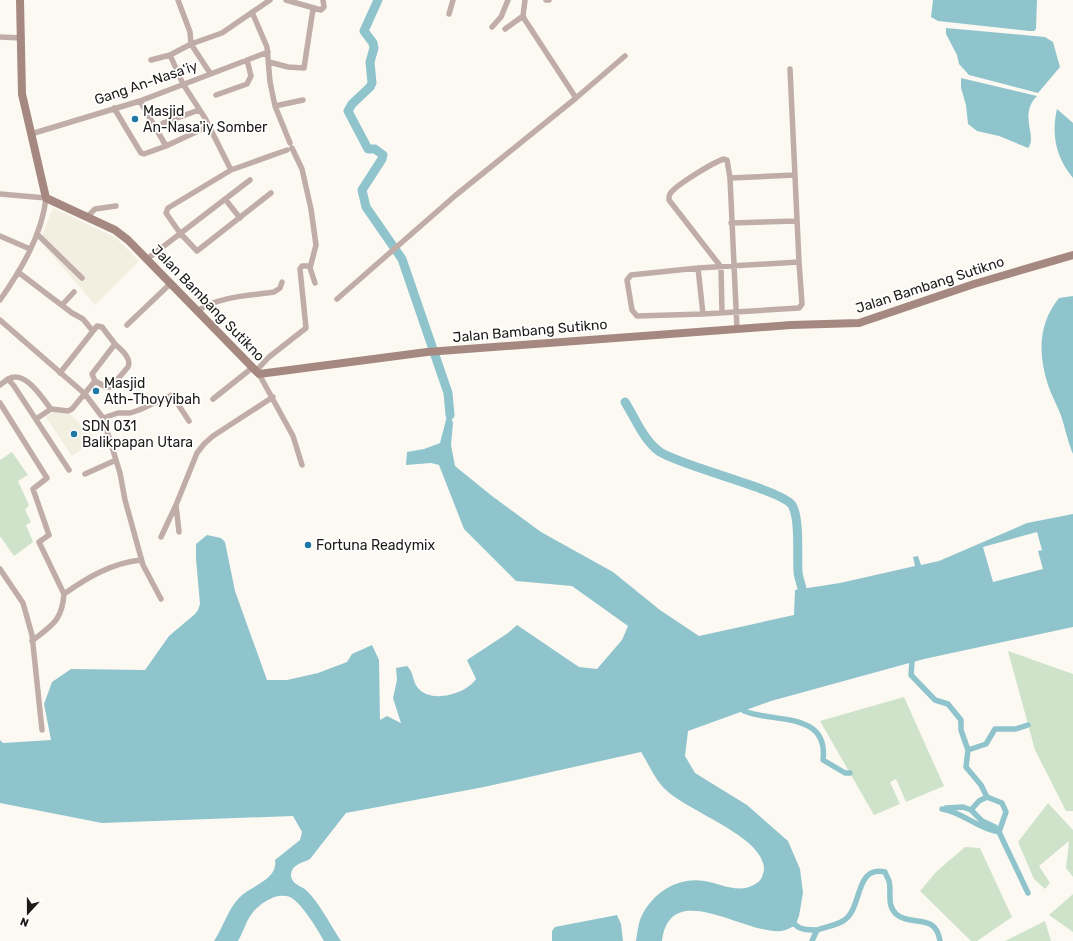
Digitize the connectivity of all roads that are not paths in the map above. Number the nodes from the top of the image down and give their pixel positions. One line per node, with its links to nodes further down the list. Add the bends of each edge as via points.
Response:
1 (20, 0): 18 (street)
2 (178, 0): 19 (street, via 190,32)
3 (270, 0): 12 (street)
4 (286, 0): 11 (street)
5 (323, 0): 11 (street, via 323,9)
6 (453, 0): 13 (street)
7 (508, 0): 15 (street, via 501,17)
8 (525, 0): 14 (street)
9 (546, 0): 10 (street)
10 (549, 0)
11 (313, 9): 25 (street, via 304,68)
12 (252, 12): 19 (street, via 222,33); 20 (street)
13 (449, 14)
14 (523, 16): 16 (street); 30 (street)
15 (492, 27)
16 (505, 30)
17 (0, 37): 18 (street)
18 (22, 38): 38 (street, via 22,94)
19 (191, 44): 21 (street); 27 (street)
20 (268, 52): 24 (street, Gang An-Nasa'iy); 25 (street)
21 (170, 55): 23 (street); 28 (street)
22 (625, 56): 30 (street)
23 (151, 60)
24 (247, 60): 27 (street, Gang An-Nasa'iy); 29 (street, via 251,76 247,84)
25 (269, 62): 33 (street, via 268,73)
26 (790, 69): 42 (street)
27 (210, 73): 28 (street, Gang An-Nasa'iy)
28 (183, 84): 31 (street, Gang An-Nasa'iy); 35 (street)
29 (216, 95)
30 (576, 98): 71 (street, via 456,195)
31 (140, 100): 34 (street, Gang An-Nasa'iy); 39 (street)
32 (303, 100): 33 (street)
33 (276, 106): 40 (street)
34 (114, 108): 38 (street, Gang An-Nasa'iy); 39 (street, via 141,153)
35 (199, 110): 36 (street); 37 (street)
36 (163, 123)
37 (209, 126): 39 (street); 41 (street)
38 (31, 134): 47 (street)
39 (166, 146)
40 (290, 147): 41 (street); 61 (street, via 304,175 316,245)
41 (231, 170): 54 (street, via 168,208 166,213)
42 (795, 175): 43 (street); 52 (street)
43 (730, 178): 53 (street); 62 (street, via 727,160 722,159 695,174 669,196 669,200)
44 (250, 180): 48 (street)
45 (271, 193): 51 (street)
46 (0, 194): 47 (street)
47 (46, 198): 50 (street, Jalan Bambang Sutikno); 55 (street)
48 (225, 198): 51 (street); 54 (street)
49 (116, 206): 50 (street, via 95,210)
50 (87, 216): 59 (street, Jalan Bambang Sutikno, via 121,234)
51 (240, 218): 54 (street, via 197,251)
52 (797, 221): 53 (street); 60 (street)
53 (731, 222): 63 (street)
54 (180, 233): 59 (street)
55 (37, 234): 57 (street); 66 (street)
56 (0, 236): 57 (street)
57 (30, 249): 65 (street)
58 (1073, 255): 80 (street, Jalan Bambang Sutikno, via 981,282 868,321)
59 (147, 259): 69 (street, Jalan Bambang Sutikno)
60 (799, 262): 63 (street); 76 (street, via 801,308)
61 (310, 266): 68 (street); 83 (street, via 302,266 300,269 306,328 269,357)
62 (721, 266): 63 (street); 64 (street); 75 (street)
63 (735, 266): 76 (street)
64 (698, 268): 77 (street); 77 (street, via 635,274 627,280 632,310 637,316)
65 (18, 272): 72 (street); 73 (street)
66 (82, 278)
67 (282, 282): 74 (street, via 280,288 274,292 219,300 206,304)
68 (315, 283)
69 (170, 284): 74 (street, Jalan Bambang Sutikno); 79 (street)
70 (74, 292): 73 (street)
71 (337, 299)
72 (0, 300)
73 (62, 305): 81 (street, via 83,319)
74 (197, 311): 83 (street, Jalan Bambang Sutikno)
75 (722, 313): 76 (street); 77 (street)
76 (736, 313): 80 (street)
77 (703, 314)
78 (0, 320): 84 (street)
79 (127, 325)
80 (737, 329): 83 (street, Jalan Bambang Sutikno, via 438,351)
81 (92, 330): 82 (street, via 97,326 102,327); 84 (street)
82 (116, 344): 86 (street, via 92,374); 86 (street, via 127,356 128,367 111,387)
83 (256, 371): 89 (street); 90 (street)
84 (60, 372): 88 (street)
85 (8, 379): 87 (street); 92 (street, via 15,377 30,383); 94 (street)
86 (95, 381): 88 (street)
87 (0, 385)
88 (85, 394): 92 (street, via 68,411); 93 (street)
89 (273, 397): 97 (street, via 293,436); 100 (street, via 204,444 197,453)
90 (212, 399)
91 (0, 403): 105 (street, via 48,478 33,489 49,534 39,542)
92 (51, 409): 94 (street)
93 (103, 418): 95 (street, via 118,412 139,410 172,395); 96 (street)
94 (36, 419): 98 (street)
95 (189, 421)
96 (116, 460): 99 (street); 103 (street)
97 (302, 465)
98 (69, 470)
99 (85, 474)
100 (176, 505): 101 (street); 102 (street)
101 (179, 532)
102 (161, 537)
103 (141, 560): 105 (street, via 117,564 97,573); 106 (street)
104 (0, 569): 107 (street, via 23,603)
105 (64, 594): 107 (street, via 63,610 58,618)
106 (161, 599)
107 (32, 641): 108 (street)
108 (42, 730)

